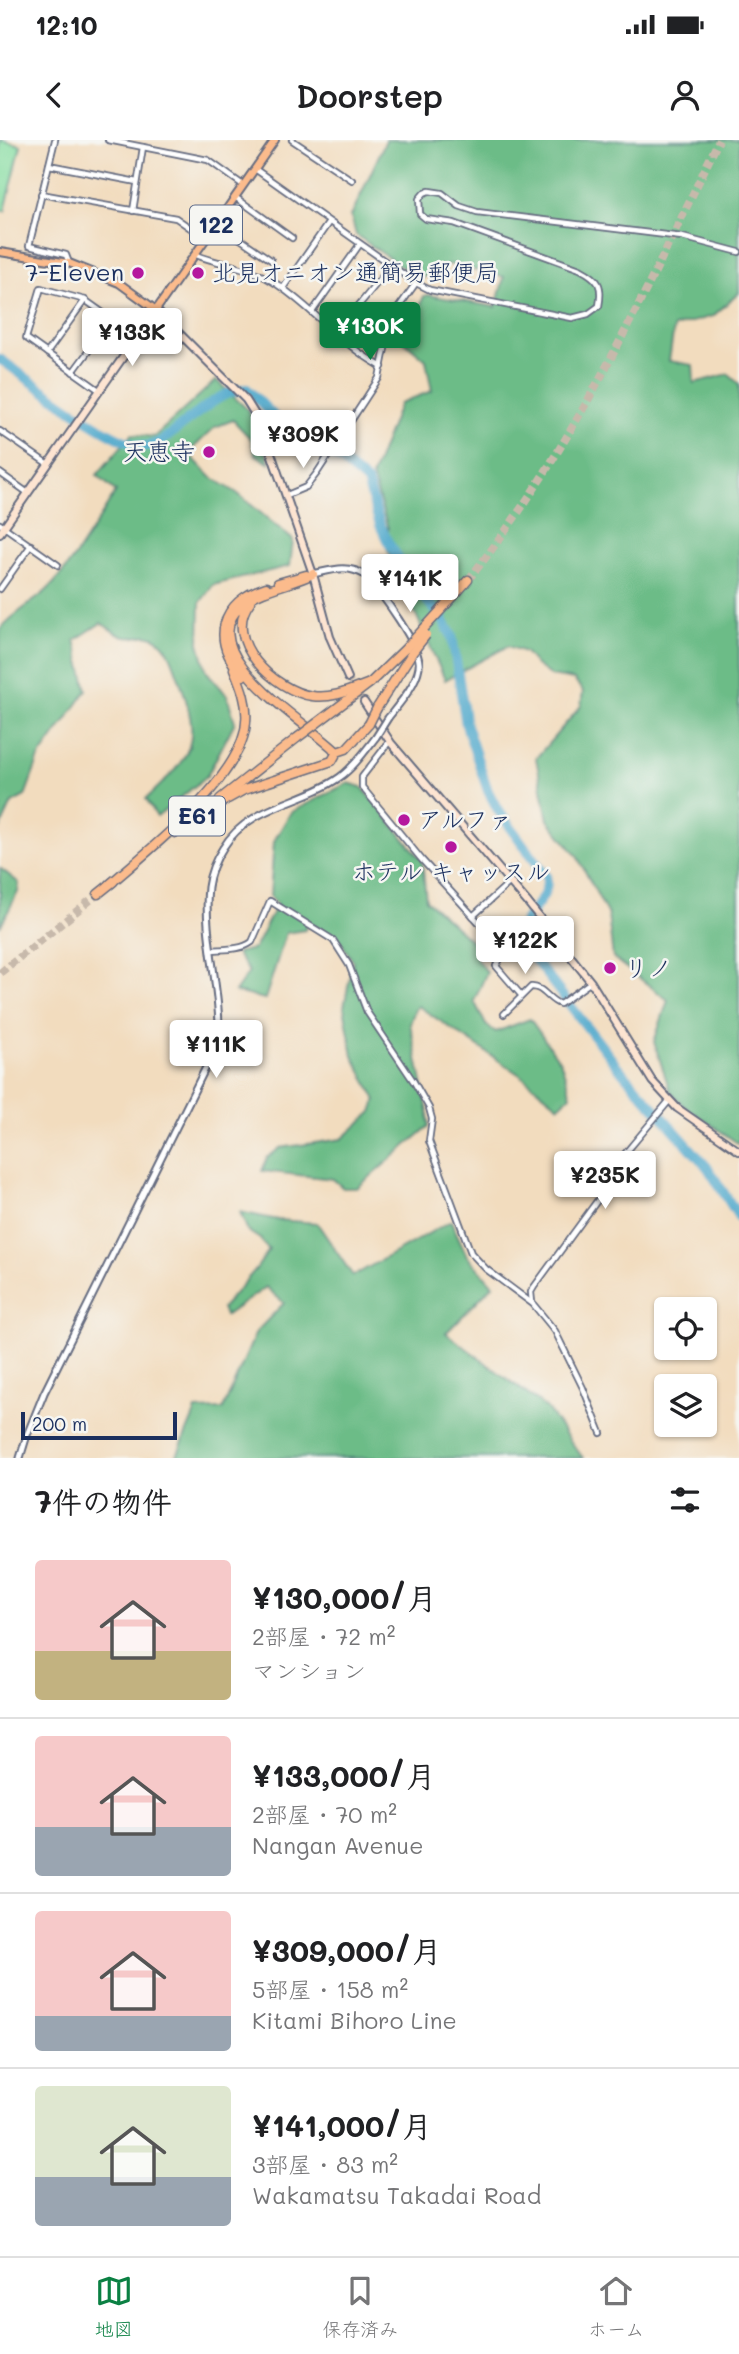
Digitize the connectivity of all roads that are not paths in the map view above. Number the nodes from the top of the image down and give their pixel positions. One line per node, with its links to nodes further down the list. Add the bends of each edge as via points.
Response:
1 (55, 140): 7 (street)
2 (108, 140): 5 (street)
3 (275, 140): 8 (main road, 122)
4 (292, 140): 9 (street)
5 (133, 142): 6 (street)
6 (143, 147): 10 (street); 11 (street, via 208,160)
7 (49, 165): 10 (street); 12 (street)
8 (255, 169): 11 (main road, 122); 15 (street)
9 (352, 180)
10 (137, 182): 14 (street)
11 (243, 185): 13 (main road, 122)
12 (41, 194): 14 (street); 24 (street, via 29,246 66,256)
13 (235, 197): 16 (main road, 122); 17 (street)
14 (133, 211): 18 (street, via 176,218)
15 (329, 222): 19 (street); 27 (street)
16 (217, 223): 18 (main road, 122); 23 (street)
17 (292, 237)
18 (206, 239): 22 (main road, 122)
19 (360, 244): 25 (street); 30 (street)
20 (0, 252): 24 (main road)
21 (739, 252): 26 (street, via 682,237 477,212 429,191 418,199 419,214 426,219 454,223 580,269 595,276 602,292 599,306 572,318 430,290)
22 (195, 255): 27 (street, via 251,270); 29 (main road, 122)
23 (271, 260)
24 (69, 263): 29 (main road, via 119,283)
25 (391, 266): 26 (street); 32 (street)
26 (416, 283): 35 (street, via 390,324)
27 (283, 288): 30 (street)
28 (85, 300): 31 (street); 34 (street); 34 (street, via 41,288 26,338)
29 (156, 310): 33 (main road); 42 (main road, via 246,400 261,424)
30 (312, 312): 32 (street)
31 (112, 319): 33 (street); 36 (street)
32 (336, 333): 35 (street)
33 (137, 337): 37 (main road)
34 (47, 354): 36 (street)
35 (382, 367): 42 (street, via 329,458 306,487)
36 (73, 372): 37 (street)
37 (99, 390): 39 (main road)
38 (0, 431): 39 (street)
39 (48, 464): 41 (main road)
40 (0, 473): 41 (street)
41 (28, 493): 43 (main road)
42 (287, 495): 46 (main road)
43 (2, 528): 44 (street)
44 (31, 545): 45 (street); 48 (street)
45 (58, 565)
46 (313, 574): 49 (highway); 51 (highway, via 249,592 233,605 224,636); 52 (main road, via 330,637); 62 (street, bridge, via 342,568 365,575 417,647 420,663 416,677 376,737 340,777 267,810 230,836 208,887)
47 (465, 583): 50 (highway, E61, bridge)
48 (0, 589)
49 (254, 597): 53 (highway, via 242,618 244,643 281,683 308,696 323,697); 56 (highway, via 238,609 230,628 232,650 268,697)
50 (409, 650): 53 (highway, E61); 56 (highway, bridge, via 369,724 346,749)
51 (232, 664): 56 (highway, via 263,698); 59 (highway, via 245,697 247,722 237,752 198,804)
52 (348, 678)
53 (370, 683): 57 (highway, E61, bridge)
54 (364, 702): 55 (main road)
55 (390, 741): 58 (main road); 61 (street, via 362,776 362,787)
56 (337, 752): 57 (highway, via 332,761 244,790)
57 (197, 816): 59 (highway, E61)
58 (510, 882): 61 (street); 63 (main road)
59 (110, 884): 60 (highway, E61)
60 (98, 894)
61 (473, 916): 64 (street, via 505,951 496,966)
62 (212, 950): 68 (street, via 253,942 270,901 333,940 349,965 367,1012 429,1108 429,1140 471,1253); 70 (street, via 219,1041 44,1393)
63 (591, 982): 64 (street, via 565,1003 556,1003 535,986); 66 (main road, via 652,1082)
64 (521, 995): 65 (street)
65 (504, 1014)
66 (669, 1101): 67 (main road); 68 (street, via 623,1156 616,1175 534,1287)
67 (739, 1151)
68 (533, 1304): 69 (street, via 555,1331)
69 (601, 1433)
70 (20, 1458)

